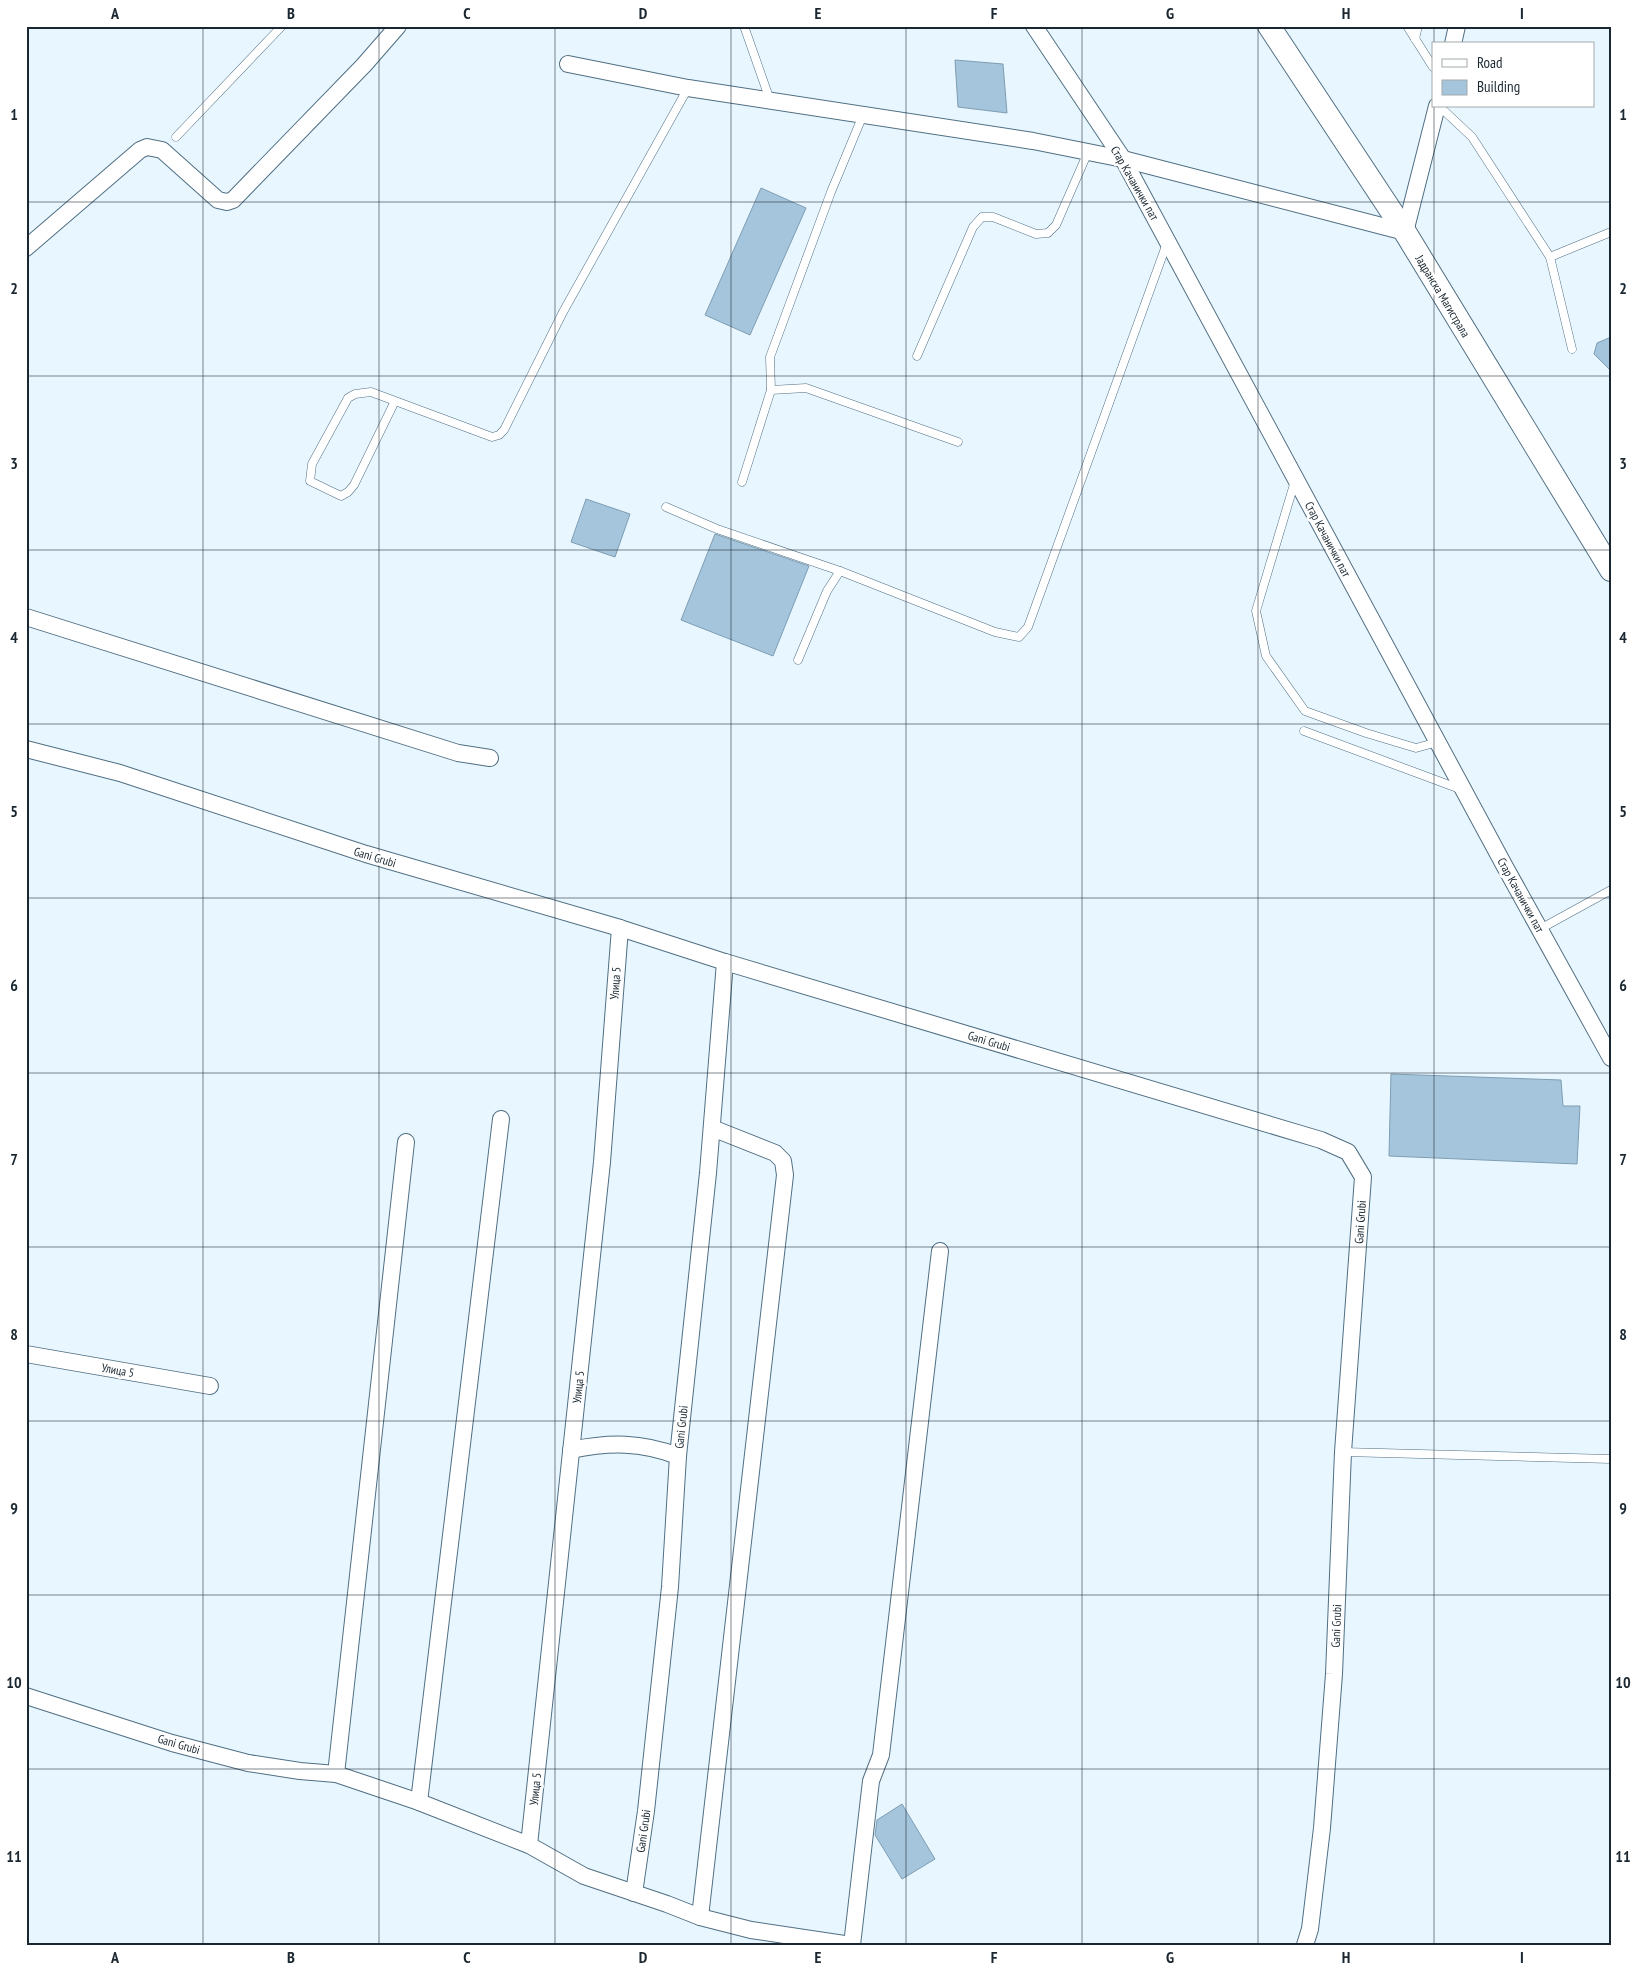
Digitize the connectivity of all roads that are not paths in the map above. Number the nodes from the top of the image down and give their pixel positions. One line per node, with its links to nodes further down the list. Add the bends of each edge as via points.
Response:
1 (282, 26): 18 (lane)
2 (398, 26): 24 (street, via 233,200 218,200 162,150 147,147)
3 (744, 26): 14 (lane)
4 (1034, 26): 20 (street, Стар Качанички пат)
5 (1269, 26): 21 (street, Јадранска Магистрала)
6 (1407, 26): 9 (lane)
7 (1418, 26): 9 (lane)
8 (1457, 26): 10 (street)
9 (1415, 39): 12 (lane)
10 (1453, 42)
11 (568, 64): 13 (street)
12 (1432, 65)
13 (688, 88): 14 (street); 29 (lane, via 563,312 504,430 492,437)
14 (770, 100): 17 (street)
15 (1437, 108): 21 (street)
16 (1440, 108): 25 (lane, via 1472,137)
17 (863, 115): 19 (street); 28 (lane, via 770,357)
18 (176, 137)
19 (1088, 152): 20 (street); 27 (lane, via 1056,225 1048,233 1036,234 993,217 982,217 973,227)
20 (1123, 159): 21 (street); 23 (street, Стар Качанички пат)
21 (1405, 232): 34 (street, Јадранска Магистрала)
22 (1611, 232): 25 (lane)
23 (1167, 241): 31 (street, Стар Качанички пат); 35 (lane, via 1028,627 1019,637 995,632)
24 (26, 248)
25 (1550, 257): 26 (lane)
26 (1572, 349)
27 (917, 356)
28 (771, 390): 30 (lane, via 806,388); 32 (lane)
29 (395, 401): 29 (lane, via 371,392 348,398 312,464 310,481 341,496 348,492)
30 (958, 442)
31 (1296, 479): 39 (street, Стар Качанички пат); 39 (lane, via 1256,611 1266,656 1305,711 1416,748)
32 (742, 482)
33 (666, 507): 35 (lane, via 717,529)
34 (1611, 570)
35 (840, 571): 37 (lane, via 827,591)
36 (26, 617): 41 (street, via 458,753)
37 (798, 660)
38 (1304, 731): 42 (lane)
39 (1438, 742): 42 (street, Стар Качанички пат)
40 (26, 749): 44 (street, Gani Grubi, via 120,773 366,854)
41 (490, 758)
42 (1464, 790): 45 (street, Стар Качанички пат)
43 (1611, 890): 45 (lane)
44 (620, 928): 46 (street, Gani Grubi); 54 (street, Улица 5, via 602,1162)
45 (1540, 929): 47 (street, Стар Качанички пат)
46 (725, 962): 49 (street, Gani Grubi); 55 (street, Gani Grubi, via 1321,1140 1348,1152 1363,1177)
47 (1611, 1058)
48 (501, 1118): 60 (street)
49 (712, 1128): 56 (street, Gani Grubi); 63 (street, via 776,1153 783,1161 784,1175)
50 (406, 1142): 59 (street)
51 (940, 1250): 64 (street, via 881,1755 871,1781)
52 (26, 1354): 53 (street, Улица 5)
53 (210, 1386)
54 (571, 1450): 56 (street, via 596,1445 624,1445 654,1447); 61 (street, Улица 5)
55 (1343, 1452): 57 (lane); 65 (street, Gani Grubi, via 1334,1684 1322,1828 1310,1928)
56 (678, 1456): 62 (street, Gani Grubi, via 670,1587)
57 (1611, 1459)
58 (26, 1696): 59 (street, Gani Grubi, via 172,1743 248,1763)
59 (336, 1774): 60 (street, Gani Grubi)
60 (419, 1802): 61 (street, Gani Grubi)
61 (529, 1845): 62 (street, Gani Grubi, via 584,1876)
62 (634, 1893): 63 (street, Gani Grubi)
63 (700, 1917): 64 (street, Gani Grubi, via 751,1930)
64 (851, 1945)
65 (1305, 1945)

